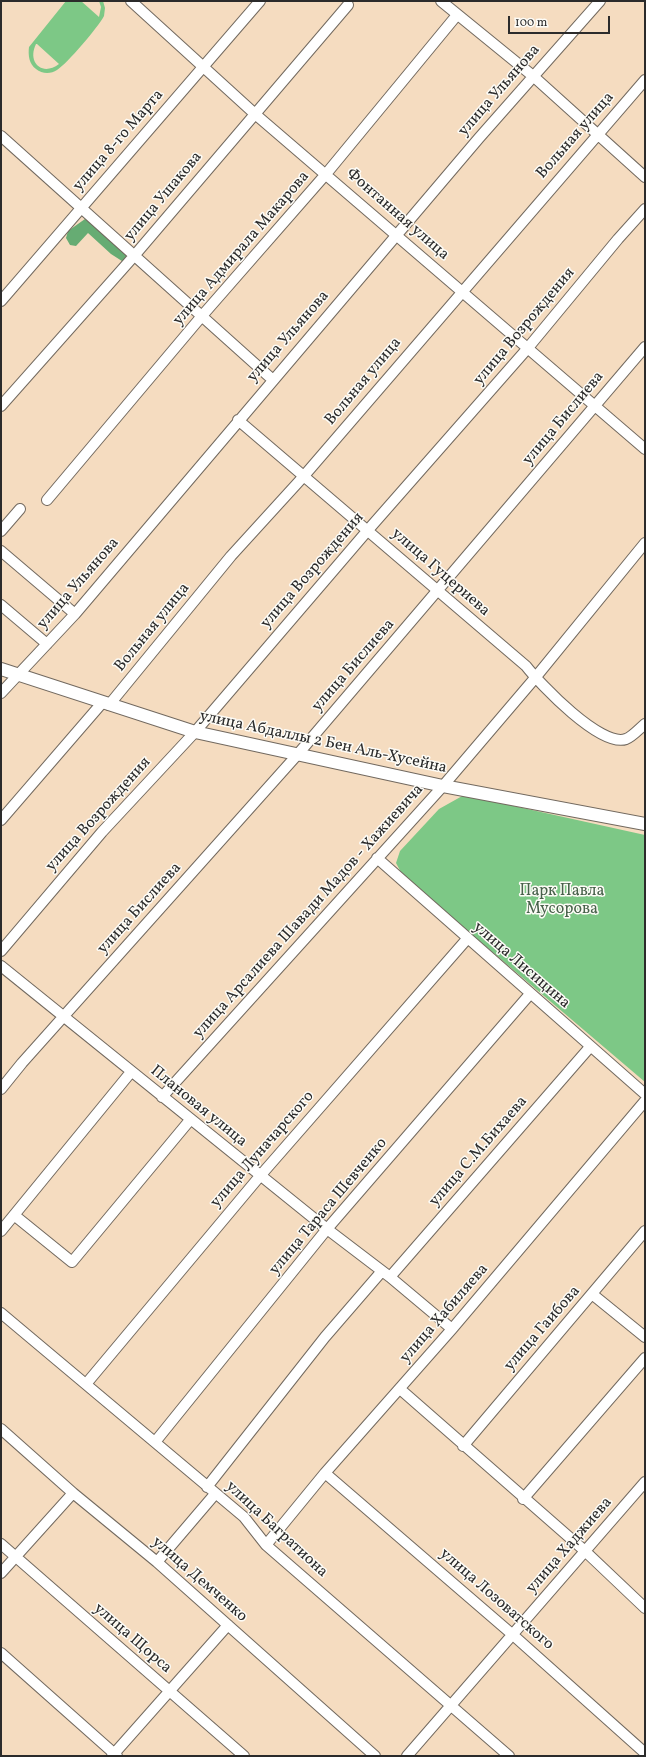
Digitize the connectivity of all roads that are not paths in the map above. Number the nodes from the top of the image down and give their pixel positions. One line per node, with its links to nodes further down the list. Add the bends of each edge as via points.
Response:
1 (131, 1): 7 (street, Фонтанная улица)
2 (260, 1): 7 (street, улица 8-го Марта)
3 (441, 1): 6 (street)
4 (600, 1): 8 (street, улица Ульянова)
5 (348, 5): 10 (street, улица Ушакова)
6 (457, 15): 8 (street); 13 (street, улица Адмирала Макарова)
7 (203, 66): 10 (street, Фонтанная улица); 15 (street, улица 8-го Марта)
8 (533, 76): 11 (street); 17 (street, улица Ульянова)
9 (645, 80): 11 (street, Вольная улица)
10 (255, 114): 13 (street, Фонтанная улица); 18 (street, улица Ушакова)
11 (597, 134): 14 (street); 19 (street, Вольная улица)
12 (1, 136): 15 (street)
13 (326, 174): 17 (street, Фонтанная улица); 21 (street, улица Адмирала Макарова)
14 (645, 177)
15 (81, 208): 18 (street); 20 (street, улица 8-го Марта)
16 (645, 210): 23 (street, улица Возрождения)
17 (396, 235): 19 (street, Фонтанная улица); 24 (street, улица Ульянова)
18 (134, 256): 21 (street); 26 (street, улица Ушакова)
19 (461, 291): 23 (street, Фонтанная улица); 29 (street, Вольная улица)
20 (1, 300)
21 (201, 317): 24 (street); 30 (street, улица Адмирала Макарова)
22 (645, 347): 25 (street, улица Бислиева)
23 (527, 349): 25 (street, Фонтанная улица); 32 (street, улица Возрождения)
24 (273, 380): 27 (street, улица Ульянова)
25 (595, 405): 28 (street, Фонтанная улица); 36 (street, улица Бислиева)
26 (1, 406)
27 (238, 420): 29 (street, улица Гуцериева); 38 (street, улица Ульянова)
28 (645, 449)
29 (303, 477): 32 (street, улица Гуцериева); 44 (street, Вольная улица, via 231,556)
30 (47, 500)
31 (20, 509): 33 (street)
32 (368, 530): 36 (street, улица Гуцериева); 46 (street, улица Возрождения)
33 (1, 531)
34 (645, 543): 42 (street, улица Арсалиева Шавади Мадов - Хажиевича)
35 (1, 551): 38 (street)
36 (437, 592): 42 (street, улица Гуцериева, via 526,666); 47 (street, улица Бислиева)
37 (1, 605): 39 (street)
38 (75, 614): 39 (street, улица Ульянова)
39 (47, 644): 41 (street, улица Ульянова)
40 (1, 669): 41 (main road, улица Абдаллы 2 Бен Аль-Хусейна)
41 (18, 675): 43 (street, улица Ульянова); 44 (main road, улица Абдаллы 2 Бен Аль-Хусейна)
42 (535, 678): 45 (street, улица Гуцериева, via 586,724 615,740 626,740); 48 (street, улица Арсалиева Шавади Мадов - Хажиевича)
43 (1, 693)
44 (105, 704): 46 (main road, улица Абдаллы 2 Бен Аль-Хусейна); 49 (street, Вольная улица)
45 (645, 724)
46 (195, 732): 47 (main road, улица Абдаллы 2 Бен Аль-Хусейна); 53 (street, улица Возрождения, via 102,832)
47 (298, 754): 48 (main road, улица Абдаллы 2 Бен Аль-Хусейна); 56 (street, улица Бислиева)
48 (443, 786): 50 (main road, улица Абдаллы 2 Бен Аль-Хусейна); 51 (street, улица Арсалиева Шавади Мадов - Хажиевича)
49 (1, 820)
50 (645, 824)
51 (377, 858): 52 (street, улица Лисицина); 61 (street, улица Арсалиева Шавади Мадов - Хажиевича)
52 (468, 939): 55 (street, улица Лисицина); 64 (street, улица Луначарского)
53 (1, 951)
54 (1, 966): 56 (street, Плановая улица)
55 (530, 994): 57 (street, улица Лисицина); 66 (street, улица Тараса Шевченко)
56 (64, 1017): 58 (street, Плановая улица); 59 (street, улица Бислиева)
57 (590, 1047): 60 (street, улица Лисицина); 69 (street, улица С.М.Бихаева)
58 (131, 1072): 61 (street, Плановая улица); 65 (street)
59 (1, 1089)
60 (645, 1094)
61 (162, 1097): 63 (street, Плановая улица)
62 (645, 1101): 72 (street, улица Хабиляева)
63 (190, 1120): 64 (street, Плановая улица); 65 (street, via 72,1262)
64 (260, 1176): 66 (street, Плановая улица); 75 (street, улица Луначарского)
65 (14, 1215): 67 (street)
66 (327, 1229): 69 (street, Плановая улица); 78 (street, улица Тараса Шевченко)
67 (1, 1231)
68 (645, 1231): 70 (street, улица Гаибова)
69 (386, 1274): 72 (street, Плановая улица); 82 (street, улица С.М.Бихаева, via 325,1337)
70 (592, 1294): 73 (street); 79 (street, улица Гаибова)
71 (1, 1313): 75 (street, улица Багратиона)
72 (452, 1329): 76 (street, улица Хабиляева)
73 (645, 1337)
74 (645, 1358): 84 (street)
75 (86, 1384): 78 (street, улица Багратиона)
76 (400, 1389): 79 (street); 80 (street, улица Хабиляева)
77 (1, 1429): 83 (street, улица Демченко)
78 (154, 1442): 82 (street, улица Багратиона)
79 (463, 1446): 84 (street)
80 (325, 1473): 86 (street, улица Хабиляева); 93 (street, улица Лозоватского)
81 (645, 1482): 87 (street, улица Хаджиева)
82 (211, 1490): 86 (street, улица Багратиона, via 244,1517); 89 (street, улица С.М.Бихаева)
83 (73, 1493): 88 (street); 89 (street, улица Демченко)
84 (523, 1499): 87 (street)
85 (1, 1544): 88 (street, улица Щорса)
86 (266, 1545): 96 (street, улица Багратиона)
87 (585, 1551): 91 (street); 93 (street, улица Хаджиева)
88 (15, 1556): 90 (street); 95 (street, улица Щорса)
89 (157, 1562): 92 (street, улица Демченко)
90 (1, 1573)
91 (645, 1606)
92 (228, 1625): 95 (street); 100 (street, улица Демченко)
93 (513, 1634): 96 (street, улица Хаджиева); 97 (street, улица Лозоватского)
94 (1, 1653): 98 (street)
95 (170, 1691): 98 (street); 99 (street, улица Щорса)
96 (451, 1706): 101 (street, улица Хаджиева); 102 (street, улица Багратиона)
97 (645, 1753)
98 (114, 1755)
99 (244, 1756)
100 (375, 1756)
101 (407, 1756)
102 (509, 1756)

